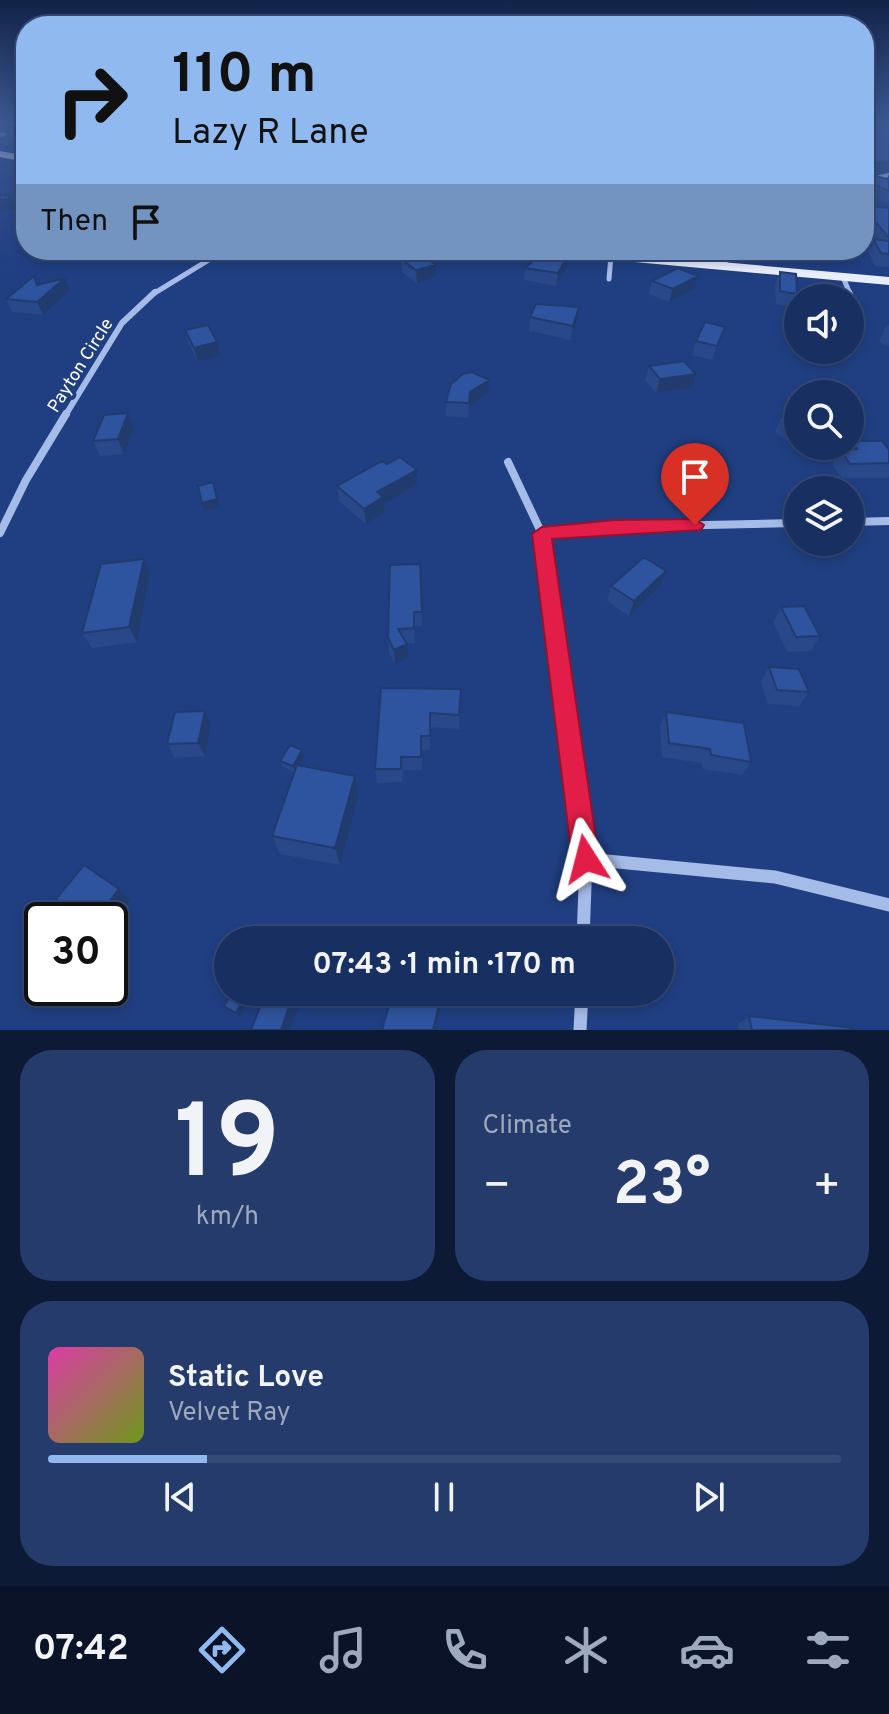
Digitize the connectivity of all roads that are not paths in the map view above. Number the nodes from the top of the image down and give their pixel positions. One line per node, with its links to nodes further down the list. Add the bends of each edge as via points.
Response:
1 (874, 182): 2 (street)
2 (878, 184)
3 (208, 260): 16 (street, Payton Circle, via 157,290 122,323 26,480)
4 (611, 260): 9 (street)
5 (657, 260): 7 (main road)
6 (724, 260): 7 (street)
7 (726, 266): 8 (main road)
8 (843, 277): 10 (main road); 11 (street)
9 (609, 279)
10 (889, 281)
11 (846, 284)
12 (508, 462): 17 (street)
13 (889, 521): 14 (street)
14 (864, 522)
15 (784, 523): 17 (street)
16 (0, 533)
17 (542, 534): 18 (street)
18 (586, 859): 19 (street, via 775,877); 20 (street)
19 (889, 905)
20 (584, 926)
21 (581, 1006): 22 (street)
22 (580, 1030)

